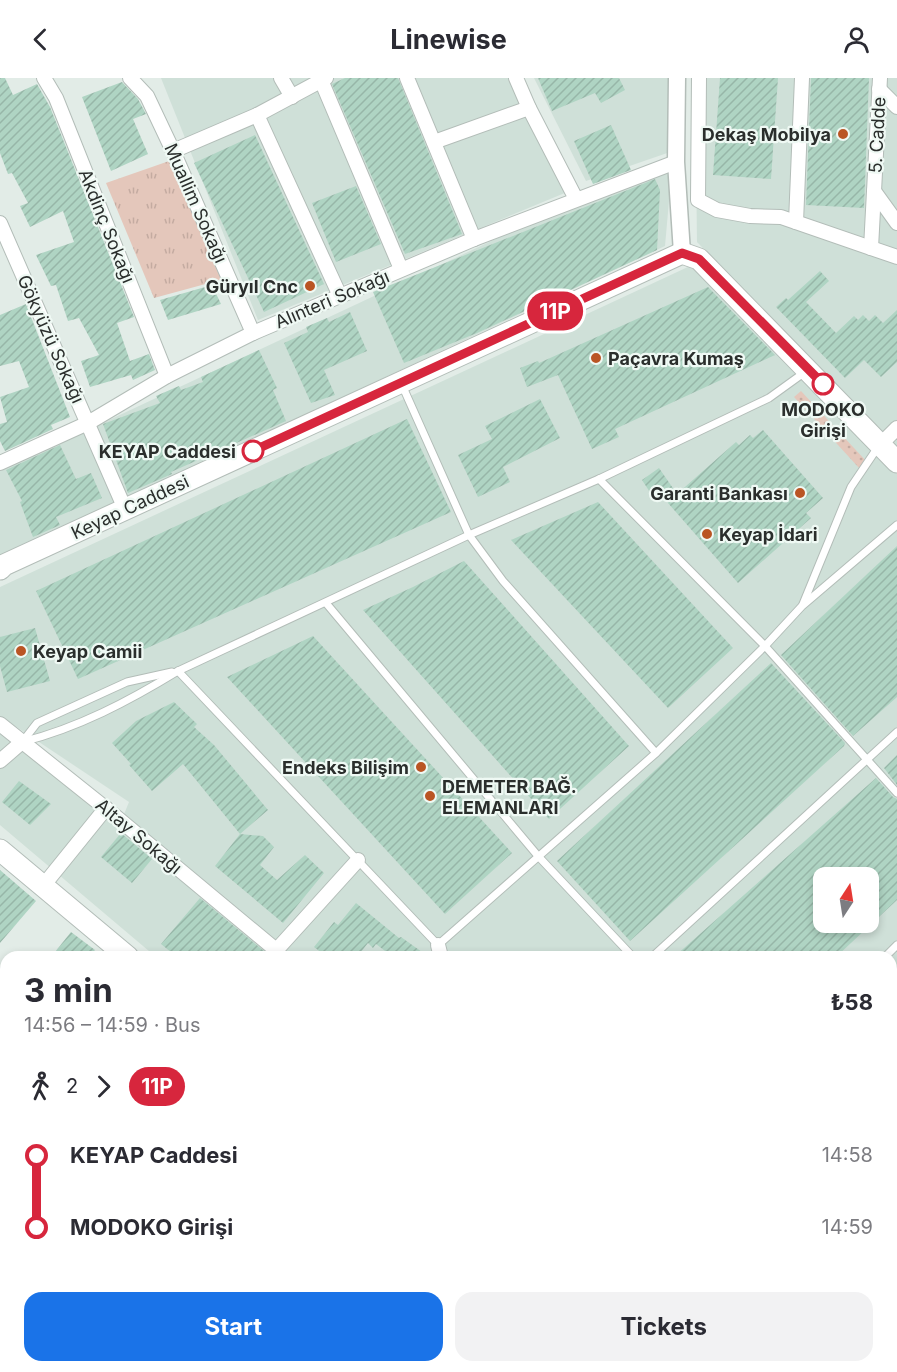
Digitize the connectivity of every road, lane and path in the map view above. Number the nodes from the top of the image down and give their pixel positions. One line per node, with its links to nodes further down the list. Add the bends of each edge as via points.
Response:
1 (44, 78): 31 (street, Akdinç Sokağı, via 56,98)
2 (130, 78): 16 (street, Muallim Sokağı, via 147,96)
3 (281, 78): 11 (street)
4 (407, 78): 15 (street)
5 (516, 78): 13 (street)
6 (677, 78): 17 (street)
7 (699, 78): 20 (street, via 698,200 717,210)
8 (802, 78): 20 (street)
9 (323, 79): 11 (street); 27 (street)
10 (880, 84): 12 (street); 18 (street, 5. Cadde)
11 (291, 97): 14 (street)
12 (897, 107)
13 (529, 108): 15 (street); 19 (street)
14 (257, 115): 16 (street); 28 (street)
15 (434, 142): 23 (street)
16 (173, 151): 29 (street, Muallim Sokağı)
17 (676, 162): 19 (street, Alınteri Sokağı); 25 (street)
18 (874, 191): 22 (street, 5. Cadde); 24 (street, 5. Cadde)
19 (576, 199): 23 (street, Alınteri Sokağı)
20 (796, 222): 24 (street)
21 (0, 223): 33 (street, Gökyüzü Sokağı)
22 (897, 223)
23 (474, 239): 27 (street, Alınteri Sokağı)
24 (871, 248): 26 (street)
25 (682, 253): 30 (main road, via 699,259); 32 (main road, Keyap Caddesi)
26 (897, 258)
27 (401, 269): 28 (street, Alınteri Sokağı)
28 (340, 296): 29 (street, Alınteri Sokağı)
29 (253, 333): 31 (street, Alınteri Sokağı)
30 (808, 369): 35 (main road); 38 (lane, via 769,398)
31 (167, 376): 33 (street, Alınteri Sokağı)
32 (401, 382): 39 (main road, Keyap Caddesi); 41 (lane)
33 (88, 423): 37 (street, Alınteri Sokağı); 39 (street, Gökyüzü Sokağı)
34 (897, 428): 35 (street)
35 (881, 444): 36 (main road); 44 (lane, via 851,487)
36 (897, 462)
37 (0, 463)
38 (599, 479): 41 (lane); 45 (lane)
39 (125, 509): 42 (main road, Keyap Caddesi)
40 (897, 525): 44 (lane)
41 (469, 535): 43 (lane); 50 (lane, via 503,581)
42 (1, 567)
43 (326, 603): 46 (lane); 56 (lane)
44 (802, 606): 45 (lane)
45 (765, 646): 50 (lane); 51 (lane)
46 (178, 671): 49 (lane, via 137,696 54,734); 49 (lane, via 127,682 47,718 37,723); 57 (lane)
47 (0, 724): 49 (street, Altay Sokağı)
48 (897, 732): 51 (lane)
49 (22, 742): 52 (street); 54 (street, Altay Sokağı)
50 (656, 753): 56 (lane)
51 (867, 759): 53 (lane); 64 (lane)
52 (0, 761)
53 (897, 793)
54 (106, 808): 58 (street); 60 (street, Altay Sokağı)
55 (0, 850): 58 (main road)
56 (538, 856): 62 (lane); 63 (lane)
57 (358, 860): 61 (street); 62 (lane)
58 (43, 886): 59 (main road)
59 (121, 951)
60 (270, 951)
61 (276, 951)
62 (439, 951)
63 (627, 951)
64 (659, 951)

